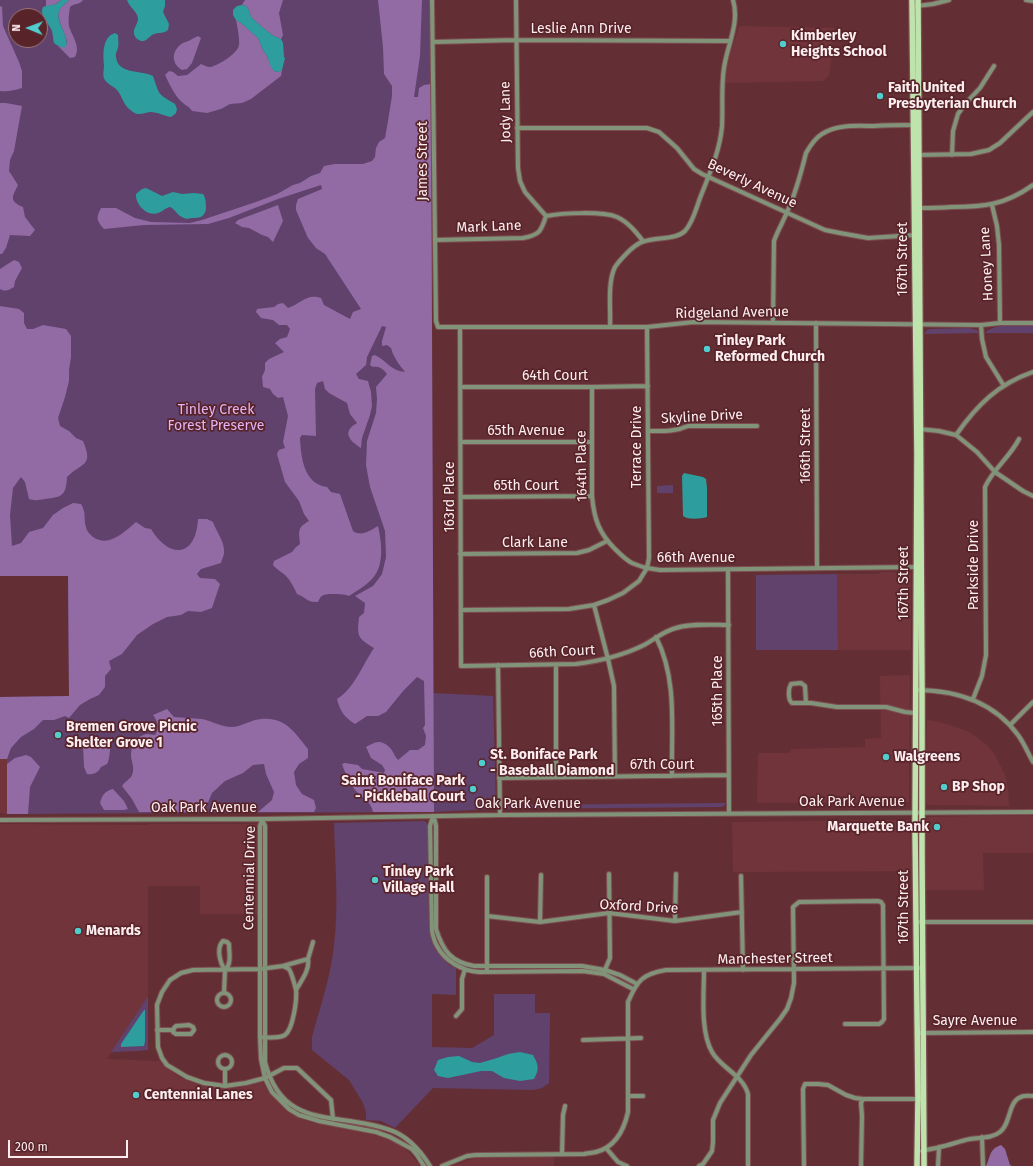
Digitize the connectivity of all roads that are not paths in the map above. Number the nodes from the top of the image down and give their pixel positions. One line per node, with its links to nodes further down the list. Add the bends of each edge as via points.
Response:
1 (432, 0): 10 (street, James Street)
2 (516, 0): 8 (street, Jody Lane)
3 (732, 0): 9 (street, via 735,20)
4 (949, 0): 7 (street, via 933,4)
5 (1026, 0): 6 (street)
6 (1033, 0)
7 (915, 3): 13 (main road, 167th Street)
8 (517, 40): 9 (street, Leslie Ann Drive); 10 (street, Leslie Ann Drive); 14 (street, Jody Lane)
9 (730, 41): 17 (street, via 722,77 722,126)
10 (433, 42): 24 (street, James Street)
11 (994, 66): 16 (street, via 958,114 953,131)
12 (1033, 112): 16 (street, via 993,148 977,154)
13 (916, 125): 15 (main road, 167th Street); 21 (street, via 848,126 822,133 806,153)
14 (517, 128): 17 (street, Beverly Avenue, via 647,128 659,132 677,148 694,169); 22 (street, Jody Lane, via 520,181 525,192)
15 (917, 155): 16 (street); 20 (main road, 167th Street)
16 (952, 155)
17 (708, 176): 21 (street, Beverly Avenue); 25 (street, via 690,224 683,233)
18 (1033, 185): 19 (street, via 1010,199)
19 (992, 205): 20 (street); 29 (street, Honey Lane, via 999,245)
20 (917, 208): 23 (main road, 167th Street)
21 (788, 212): 23 (street, Beverly Avenue, via 825,230 840,234 868,238); 27 (street, via 774,240)
22 (546, 216): 24 (street, Mark Lane, via 539,232 534,236); 25 (street, via 604,214 618,218 633,229)
23 (917, 235): 31 (main road, 167th Street)
24 (434, 240): 26 (street, James Street)
25 (643, 241): 33 (street, via 615,267 611,288)
26 (436, 321): 35 (street, Ridgeland Avenue, via 438,327)
27 (773, 322): 28 (street, Ridgeland Avenue); 34 (street, Ridgeland Avenue, via 694,322)
28 (816, 323): 31 (street, Ridgeland Avenue); 56 (street, 166th Street)
29 (1000, 323): 30 (street, Ridgeland Avenue); 32 (street, Ridgeland Avenue)
30 (1033, 323)
31 (918, 324): 32 (street, Ridgeland Avenue); 42 (main road, 167th Street)
32 (981, 325): 39 (street, via 986,357)
33 (610, 327): 34 (street, Ridgeland Avenue); 35 (street, Ridgeland Avenue)
34 (647, 327): 38 (street, Terrace Drive)
35 (460, 328): 37 (street, 163rd Place)
36 (1033, 372): 39 (street)
37 (461, 386): 40 (street, 64th Court); 46 (street, 163rd Place)
38 (648, 386): 40 (street, 64th Court); 43 (street, Terrace Drive)
39 (1004, 386): 44 (street, via 980,405)
40 (592, 387): 47 (street, 164th Place)
41 (757, 426): 43 (street, Skyline Drive, via 688,426 674,431)
42 (919, 429): 44 (street); 54 (main road, 167th Street)
43 (648, 431): 55 (street, Terrace Drive)
44 (956, 435): 48 (street, via 977,452)
45 (1019, 439): 48 (street, Parkside Drive)
46 (461, 442): 47 (street, 65th Avenue); 51 (street, 163rd Place)
47 (592, 442): 49 (street, 164th Place)
48 (995, 472): 50 (street); 68 (street, Parkside Drive, via 985,487 985,660)
49 (592, 496): 51 (street, 65th Court); 52 (street, 164th Place, via 598,527)
50 (1033, 496)
51 (461, 497): 53 (street, 163rd Place)
52 (607, 541): 53 (street, Clark Lane, via 577,553); 55 (street, 164th Place, via 631,563)
53 (460, 554): 59 (street, 163rd Place)
54 (919, 567): 56 (street, 66th Avenue); 66 (main road, 167th Street); 67 (main road, 167th Street)
55 (647, 568): 57 (street, 66th Avenue); 58 (street, 66th Avenue, via 639,581 623,593)
56 (817, 568): 57 (street, 66th Avenue)
57 (728, 569): 60 (street, 165th Place)
58 (594, 605): 59 (street, 66th Avenue, via 569,609); 62 (street)
59 (461, 610): 65 (street, 163rd Place)
60 (729, 625): 61 (street, 66th Court, via 681,626); 74 (street, 165th Place)
61 (656, 637): 62 (street, 66th Court, via 644,645); 76 (street, via 664,656 670,685)
62 (608, 659): 64 (street, 66th Court); 75 (street, via 614,686)
63 (498, 665): 64 (street, 66th Court); 65 (street, 66th Court); 78 (street)
64 (556, 665): 77 (street)
65 (461, 666)
66 (915, 690): 67 (street); 71 (main road, 167th Street)
67 (922, 690): 68 (street, via 948,692); 80 (main road, 167th Street)
68 (973, 699): 72 (street)
69 (1033, 702): 72 (street)
70 (806, 703): 70 (street, via 791,703 790,685 800,683 805,686); 71 (street, via 837,707 886,707)
71 (915, 713): 80 (main road, 167th Street)
72 (1010, 725): 73 (street)
73 (1033, 762)
74 (729, 775): 76 (street, 67th Court); 82 (street, 165th Place)
75 (615, 776): 76 (street, 67th Court); 77 (street, 67th Court)
76 (672, 776)
77 (556, 777): 78 (street, 67th Court)
78 (499, 778): 81 (street)
79 (1033, 812): 80 (street, Oak Park Avenue)
80 (919, 813): 82 (street, Oak Park Avenue); 97 (main road, 167th Street); 98 (main road, 167th Street)
81 (500, 814): 82 (street, Oak Park Avenue); 83 (street, Oak Park Avenue)
82 (729, 814)
83 (433, 816): 84 (street, Oak Park Avenue); 94 (street, via 430,826)
84 (262, 819): 85 (street, Oak Park Avenue); 105 (street, Centennial Drive, via 260,826)
85 (0, 820)
86 (609, 874): 92 (street)
87 (676, 874): 95 (street)
88 (540, 875): 96 (street)
89 (741, 876): 91 (street)
90 (487, 877): 93 (street)
91 (742, 912): 95 (street, Oxford Drive); 112 (street)
92 (609, 913): 95 (street, Oxford Drive); 96 (street, Oxford Drive); 116 (street, via 610,958)
93 (487, 916): 96 (street, Oxford Drive); 104 (street)
94 (433, 918): 104 (street, via 441,944 447,952 457,960 470,965); 109 (street, via 432,931 436,945 452,963)
95 (675, 921)
96 (540, 922)
97 (916, 922): 98 (street); 107 (main road, 167th Street)
98 (923, 922): 99 (street); 108 (main road, 167th Street)
99 (1033, 922)
100 (313, 942): 101 (street)
101 (308, 959): 103 (street); 119 (street, via 305,973)
102 (562, 965): 104 (street); 114 (street); 116 (street, via 582,966)
103 (283, 966): 105 (street); 119 (street, via 289,970)
104 (487, 966): 115 (street)
105 (263, 968): 110 (street); 127 (street, Centennial Drive)
106 (883, 968): 107 (street, Manchester Street); 113 (street, Manchester Street); 113 (street, via 883,905 878,900 798,902 793,907); 122 (street, via 882,1022)
107 (916, 968): 108 (street, Manchester Street); 126 (main road, 167th Street)
108 (923, 968): 126 (main road, 167th Street)
109 (465, 969): 115 (street); 121 (street, via 462,979 462,1009)
110 (225, 970): 110 (street, via 220,962 220,945 223,941 229,944 230,963); 120 (street); 123 (street, via 189,970 170,980 157,1005)
111 (704, 970): 112 (street, Manchester Street); 117 (street, Manchester Street, via 652,972); 133 (street, via 704,1025 707,1040 712,1053)
112 (743, 970): 113 (street, Manchester Street)
113 (794, 970): 133 (street, via 793,988 787,1009 751,1055)
114 (562, 971): 115 (street); 116 (street)
115 (487, 972)
116 (605, 972): 117 (street, via 620,975); 118 (street)
117 (637, 984): 118 (street, Manchester Street)
118 (633, 989): 129 (street, via 628,1002)
119 (296, 990): 127 (street, via 296,1003 289,1031 282,1037)
120 (224, 993)
121 (456, 1016)
122 (845, 1024)
123 (157, 1030): 124 (street); 134 (street, via 158,1051 167,1065 192,1079)
124 (173, 1030): 124 (street, via 176,1034 189,1034 194,1030 190,1026 176,1026)
125 (1033, 1032): 126 (street, Sayre Avenue)
126 (920, 1033): 139 (main road, 167th Street)
127 (263, 1037): 132 (street, Centennial Drive, via 261,1059)
128 (641, 1038): 129 (street)
129 (628, 1039): 130 (street); 135 (street)
130 (583, 1040)
131 (225, 1069): 134 (street)
132 (267, 1077): 134 (street); 141 (street, Centennial Drive, via 276,1090 295,1108 322,1118); 141 (street, via 284,1068 297,1068 330,1100); 150 (street, Centennial Drive, via 272,1092 299,1115 390,1137 412,1149)
133 (738, 1078): 149 (street, via 715,1114 712,1151); 154 (street, via 746,1088 748,1097)
134 (225, 1086)
135 (628, 1096): 136 (street); 143 (street, via 625,1126 619,1137)
136 (644, 1096)
137 (1033, 1096): 142 (street, via 1016,1099 1003,1129 994,1136)
138 (863, 1099): 139 (street); 155 (street, via 846,1095 828,1085 805,1084); 156 (street)
139 (921, 1099): 145 (main road, 167th Street); 146 (main road, 167th Street)
140 (565, 1106): 147 (street)
141 (333, 1119): 151 (street, Centennial Drive, via 391,1130 412,1142)
142 (982, 1137): 144 (street); 160 (street)
143 (606, 1148): 147 (street, via 584,1154); 148 (street)
144 (939, 1148): 145 (street); 159 (street)
145 (924, 1150): 146 (street); 158 (main road, 167th Street)
146 (917, 1152): 157 (main road, 167th Street)
147 (562, 1154): 152 (street, via 476,1155)
148 (617, 1164): 153 (street)
149 (702, 1165)
150 (424, 1166)
151 (430, 1166)
152 (442, 1166)
153 (627, 1166)
154 (748, 1166)
155 (804, 1166)
156 (861, 1166)
157 (917, 1166)
158 (924, 1166)
159 (938, 1166)
160 (983, 1166)

